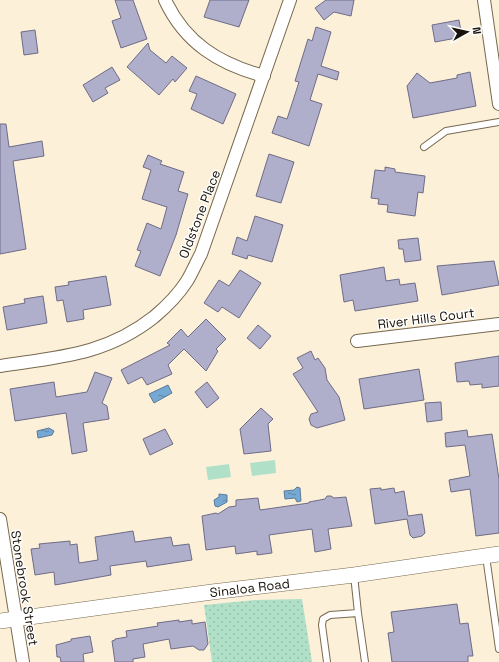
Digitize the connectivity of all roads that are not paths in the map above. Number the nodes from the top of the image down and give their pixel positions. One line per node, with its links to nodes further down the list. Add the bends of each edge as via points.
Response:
1 (165, 0): 4 (street, via 179,23 196,43 216,58 239,69)
2 (290, 0): 4 (street, Oldstone Place)
3 (484, 0): 5 (street)
4 (264, 76): 10 (street, Oldstone Place, via 201,254 186,282 166,307 136,331 101,348)
5 (499, 104)
6 (499, 122): 7 (lane, via 446,131)
7 (424, 147)
8 (499, 324): 9 (street, River Hills Court)
9 (357, 341)
10 (0, 366)
11 (0, 519): 17 (street, Stonebrook Street)
12 (492, 555): 13 (street, Sinaloa Road); 15 (lane)
13 (354, 575): 16 (lane); 17 (street, Sinaloa Road)
14 (499, 590): 15 (lane)
15 (492, 591): 19 (lane)
16 (358, 613): 21 (lane, via 330,615 323,619); 22 (lane)
17 (17, 619): 18 (street, Sinaloa Road); 20 (street, Stonebrook Street)
18 (0, 621)
19 (499, 649)
20 (23, 662)
21 (327, 662)
22 (365, 662)

